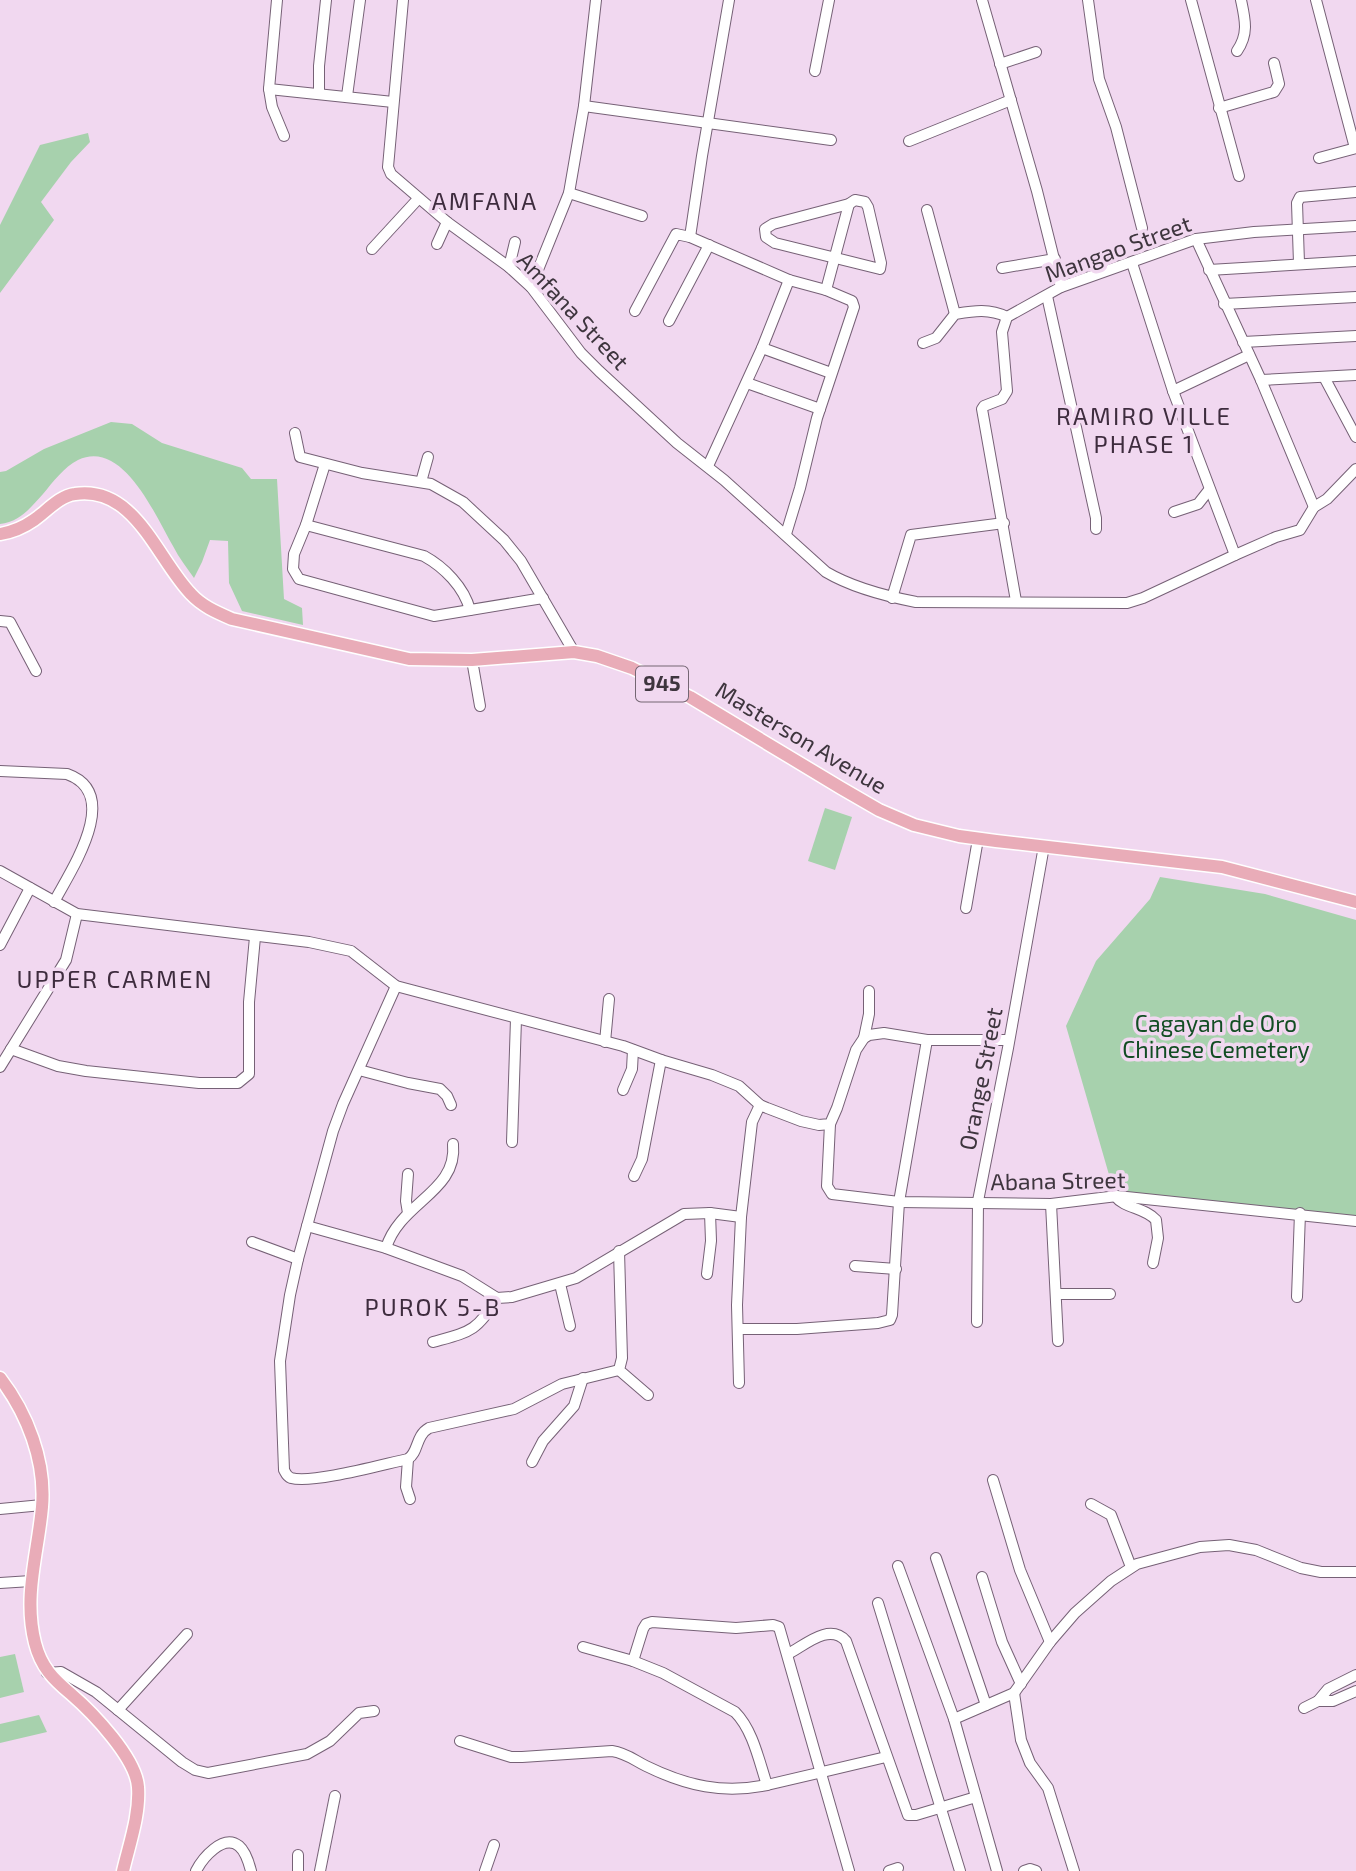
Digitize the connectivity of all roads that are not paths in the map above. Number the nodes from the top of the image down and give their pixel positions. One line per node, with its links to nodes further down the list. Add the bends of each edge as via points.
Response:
1 (277, 0): 18 (street)
2 (326, 0): 19 (street)
3 (360, 0): 20 (street)
4 (403, 0): 22 (street)
5 (596, 0): 23 (street)
6 (729, 0): 25 (street)
7 (829, 0): 17 (street)
8 (982, 0): 16 (street)
9 (1088, 0): 40 (street, via 1099,79)
10 (1191, 0): 24 (street)
11 (1241, 0): 13 (street, via 1246,28)
12 (1316, 0): 29 (street)
13 (1237, 51)
14 (1036, 52): 16 (street)
15 (1274, 63): 24 (street, via 1279,84 1274,92)
16 (1000, 64): 21 (street)
17 (815, 71)
18 (269, 89): 19 (street); 26 (street)
19 (319, 93): 20 (street)
20 (347, 96): 22 (street)
21 (1011, 100): 28 (street); 49 (street)
22 (393, 102): 34 (street, Amfana Street, via 388,167)
23 (584, 106): 25 (street); 33 (street)
24 (1219, 108): 31 (street)
25 (708, 122): 27 (street); 42 (street)
26 (284, 136)
27 (831, 140)
28 (909, 141)
29 (1356, 148): 30 (street)
30 (1319, 158)
31 (1239, 176)
32 (1356, 192): 41 (street, via 1300,197)
33 (569, 193): 37 (street); 57 (street)
34 (418, 199): 38 (street, Amfana Street); 47 (street)
35 (849, 204): 48 (street); 48 (street, via 858,200 868,206 881,267); 48 (street, via 765,229 766,237 775,243)
36 (928, 210): 64 (street)
37 (642, 216)
38 (447, 222): 45 (street); 53 (street, Amfana Street)
39 (1356, 226): 41 (street, Mangao Street)
40 (1142, 228)
41 (1297, 229): 43 (street, Mangao Street); 52 (street)
42 (690, 237): 46 (street); 63 (street, via 674,234)
43 (1196, 239): 51 (street, Mangao Street); 55 (street)
44 (515, 242): 53 (street)
45 (436, 244)
46 (709, 245): 56 (street); 66 (street)
47 (372, 249)
48 (835, 258): 59 (street)
49 (1055, 259): 54 (street); 58 (street)
50 (1356, 261): 52 (street)
51 (1132, 263): 58 (street, Mangao Street); 77 (street)
52 (1299, 263): 55 (street)
53 (509, 267): 57 (street, Amfana Street)
54 (1002, 268)
55 (1209, 271): 62 (street)
56 (789, 280): 59 (street); 70 (street)
57 (531, 286): 83 (street, Amfana Street, via 598,371)
58 (1061, 287): 60 (street, Mangao Street)
59 (825, 290): 72 (street, via 849,299 853,307)
60 (1046, 296): 65 (street, Mangao Street); 91 (street)
61 (1356, 297): 62 (street)
62 (1224, 304): 68 (street)
63 (635, 312)
64 (955, 314): 65 (street, via 982,310); 69 (street, via 936,338)
65 (1007, 317): 89 (street, via 1002,332 1007,391 1002,399 982,409)
66 (670, 321)
67 (1356, 336): 68 (street)
68 (1243, 342): 71 (street)
69 (923, 343)
70 (762, 348): 72 (street); 76 (street)
71 (1249, 355): 75 (street); 77 (street)
72 (831, 373): 78 (street)
73 (1356, 375): 74 (street)
74 (1324, 377): 75 (street); 80 (street)
75 (1261, 380): 87 (street)
76 (747, 383): 78 (street); 83 (street)
77 (1173, 391): 86 (street)
78 (820, 409): 93 (street)
79 (295, 433): 82 (street, via 300,457)
80 (1356, 437)
81 (428, 457): 85 (street)
82 (325, 464): 85 (street); 90 (street)
83 (708, 466): 93 (street, Amfana Street)
84 (1356, 469): 87 (street, Amfana Street)
85 (421, 482): 95 (street, via 451,494 484,520 517,555)
86 (1209, 490): 88 (street, via 1198,504); 94 (street)
87 (1314, 508): 94 (street, Amfana Street, via 1300,530)
88 (1174, 512)
89 (1004, 523): 96 (street, via 911,535); 97 (street)
90 (306, 525): 98 (street, via 351,542 409,550 431,560 462,590); 98 (street, via 294,554 293,569 299,579 434,616)
91 (1096, 530)
92 (0, 534): 101 (main road, Masterson Avenue / 945, via 21,528 71,494 94,493 121,505 192,595 232,619 409,659)
93 (786, 534): 96 (street, Amfana Street, via 826,572)
94 (1236, 555): 97 (street, Amfana Street, via 1127,603)
95 (543, 598): 98 (street); 100 (street)
96 (892, 598): 97 (street, Amfana Street, via 942,603)
97 (1016, 601)
98 (470, 610)
99 (0, 621): 102 (street, via 10,622)
100 (574, 652): 101 (main road, Masterson Avenue / 945); 105 (main road, Masterson Avenue / 945, via 617,662 690,697 879,810 914,825)
101 (472, 660): 103 (street)
102 (36, 671)
103 (480, 706)
104 (0, 771): 109 (street, via 67,774 88,789 93,806 89,830)
105 (978, 839): 106 (main road, Masterson Avenue / 945); 111 (street)
106 (1044, 846): 110 (main road, Masterson Avenue / 945, via 1222,867); 121 (street, Orange Street)
107 (0, 871): 108 (street)
108 (30, 888): 109 (street); 114 (street)
109 (54, 902): 112 (street)
110 (1356, 902)
111 (966, 908)
112 (77, 914): 113 (street); 123 (street, via 66,960)
113 (255, 937): 115 (street, via 351,951); 123 (street, via 249,1074 238,1083 86,1071)
114 (0, 945)
115 (396, 986): 118 (street); 127 (street)
116 (869, 991): 119 (street)
117 (609, 999): 122 (street)
118 (516, 1019): 122 (street); 132 (street)
119 (864, 1038): 120 (street, via 884,1033); 131 (street)
120 (926, 1040): 121 (street); 138 (street)
121 (1009, 1040): 137 (street, Orange Street)
122 (605, 1042): 124 (street)
123 (11, 1049): 126 (street)
124 (633, 1050): 125 (street); 128 (street, via 632,1069)
125 (661, 1060): 130 (street, via 727,1080); 135 (street, via 642,1159)
126 (0, 1066)
127 (359, 1070): 129 (street, via 440,1089); 145 (street, via 333,1131)
128 (623, 1090)
129 (452, 1105)
130 (760, 1105): 131 (street, via 801,1121); 143 (street, via 752,1122)
131 (830, 1124): 138 (street, Abana Street, via 828,1190)
132 (512, 1142)
133 (453, 1144): 140 (street, via 454,1158 446,1178)
134 (408, 1174): 140 (street)
135 (634, 1176)
136 (1115, 1196): 139 (street, Abana Street); 142 (street, Abana Street); 150 (street, via 1156,1220)
137 (978, 1201): 138 (street, Abana Street); 139 (street, Abana Street); 159 (street, Orange Street)
138 (899, 1202): 152 (street)
139 (1051, 1204): 155 (street)
140 (408, 1213): 147 (street)
141 (710, 1213): 143 (street); 148 (street, via 684,1214); 153 (street)
142 (1300, 1213): 144 (street, Abana Street); 157 (street)
143 (741, 1217): 161 (street)
144 (1356, 1221)
145 (307, 1226): 147 (street); 149 (street)
146 (252, 1242): 149 (street)
147 (386, 1248): 158 (street, via 462,1276)
148 (619, 1251): 154 (street, via 587,1273); 164 (street)
149 (298, 1259): 169 (street, via 280,1361 284,1469 292,1478 318,1477)
150 (1153, 1263)
151 (855, 1266): 152 (street)
152 (897, 1269): 161 (street, via 892,1315 886,1322)
153 (707, 1274)
154 (560, 1284): 158 (street); 160 (street)
155 (1056, 1294): 156 (street); 162 (street)
156 (1110, 1294)
157 (1297, 1297)
158 (497, 1298): 163 (street, via 477,1327)
159 (977, 1322)
160 (570, 1326)
161 (738, 1329): 167 (street)
162 (1058, 1341)
163 (433, 1342)
164 (619, 1370): 166 (street); 168 (street)
165 (0, 1378): 174 (main road, via 25,1418 33,1442)
166 (583, 1378): 169 (street, via 514,1409 429,1429); 170 (street, via 574,1406 543,1441)
167 (739, 1383)
168 (648, 1395)
169 (408, 1459): 172 (street)
170 (532, 1462)
171 (993, 1480): 185 (street, via 1027,1589)
172 (410, 1499)
173 (1090, 1504): 178 (street, via 1111,1515)
174 (42, 1505): 175 (street); 181 (main road)
175 (0, 1509)
176 (936, 1559): 195 (street)
177 (898, 1566): 199 (street)
178 (1131, 1567): 179 (street, via 1200,1547 1229,1545 1301,1568); 185 (street, via 1075,1613)
179 (1356, 1572)
180 (982, 1577): 191 (street)
181 (31, 1581): 182 (street); 189 (main road, via 31,1626)
182 (0, 1583)
183 (878, 1603): 206 (street)
184 (187, 1634): 197 (street)
185 (1050, 1642): 191 (street)
186 (583, 1647): 188 (street)
187 (788, 1654): 188 (street, via 776,1626 652,1622 641,1633); 201 (street, via 808,1640 834,1634 846,1640); 202 (street)
188 (633, 1661): 203 (street, via 736,1712)
189 (47, 1673): 197 (street, via 65,1674); 209 (main road, via 99,1724 133,1770 137,1805)
190 (1356, 1675): 194 (street, via 1328,1689)
191 (1021, 1684): 193 (street)
192 (1356, 1691): 194 (street, via 1334,1701)
193 (1014, 1693): 195 (street); 220 (street, via 1021,1740 1048,1788)
194 (1318, 1701): 196 (street)
195 (986, 1705): 199 (street)
196 (1304, 1709)
197 (118, 1710): 198 (street, via 182,1762 208,1773 307,1754 330,1741 359,1713)
198 (374, 1711)
199 (954, 1719): 205 (street)
200 (460, 1741): 203 (street, via 522,1758 612,1751 661,1773 712,1788)
201 (886, 1757): 202 (street); 206 (street, via 908,1815)
202 (822, 1773): 203 (street); 215 (street)
203 (767, 1785)
204 (335, 1797): 213 (street)
205 (976, 1797): 206 (street); 217 (street)
206 (941, 1807): 216 (street)
207 (494, 1845): 214 (street)
208 (298, 1854): 212 (street)
209 (123, 1871)
210 (196, 1871): 211 (street, via 210,1852 232,1843 240,1847)
211 (251, 1871)
212 (298, 1871)
213 (320, 1871)
214 (485, 1871)
215 (849, 1871)
216 (960, 1871)
217 (997, 1871)
218 (1024, 1871): 219 (street)
219 (1036, 1871)
220 (1074, 1871)

